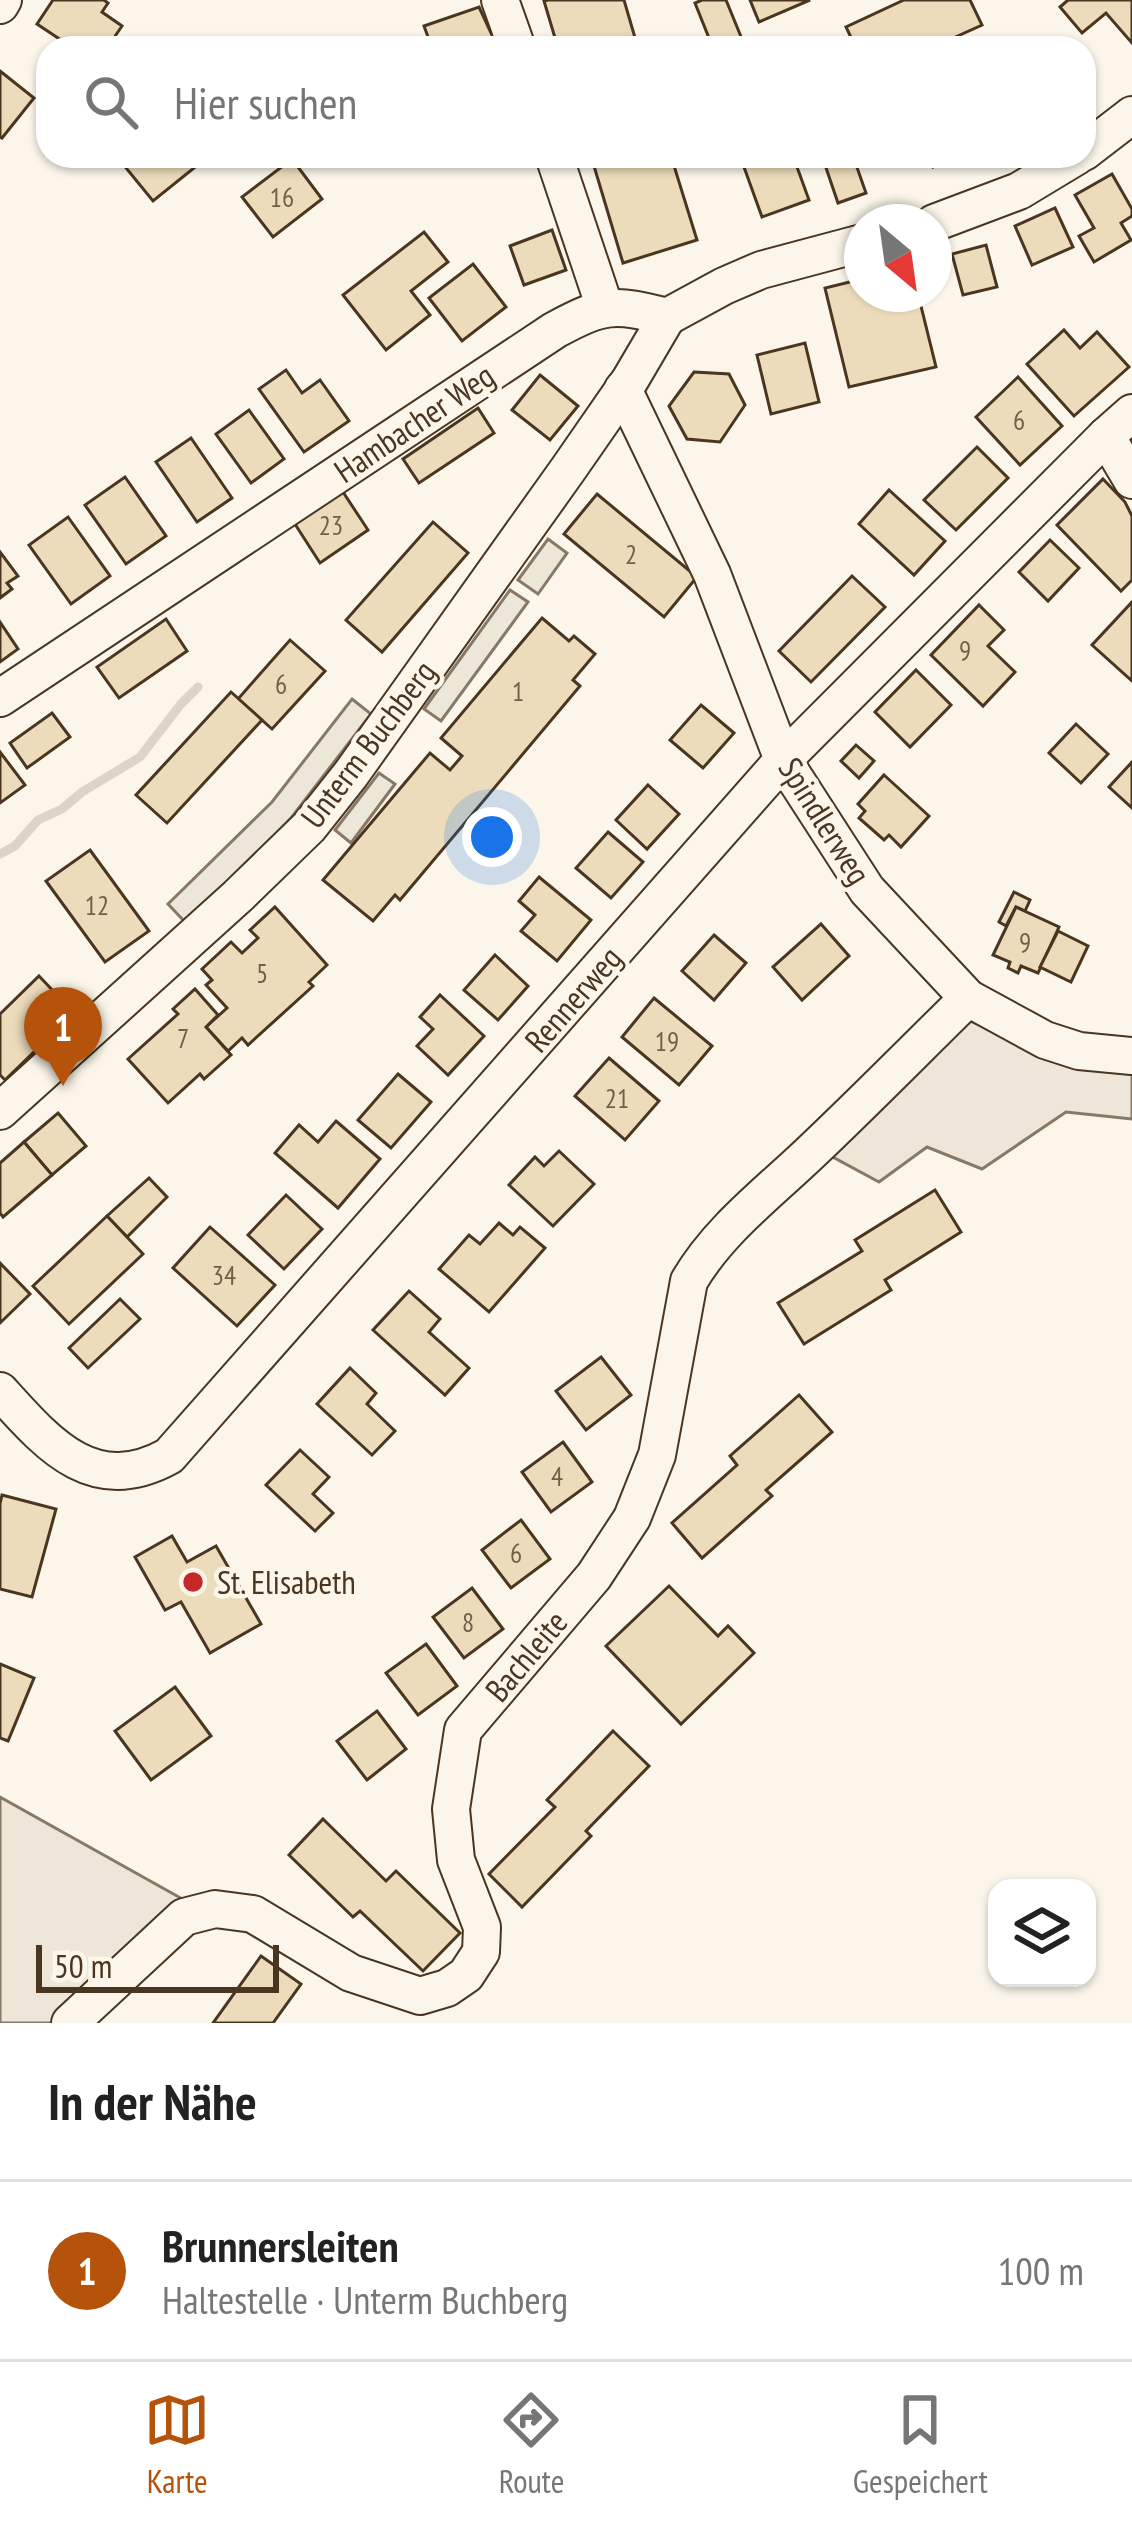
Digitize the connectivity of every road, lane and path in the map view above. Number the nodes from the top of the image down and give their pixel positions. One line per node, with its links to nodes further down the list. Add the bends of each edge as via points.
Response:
1 (506, 2): 2 (street)
2 (514, 36)
3 (1132, 115): 4 (street)
4 (1096, 143)
5 (558, 168): 9 (street)
6 (1058, 168): 7 (street)
7 (952, 216)
8 (844, 248): 10 (street, via 761,270)
9 (605, 308): 10 (street); 14 (street, Hambacher Weg, via 555,330)
10 (667, 317): 11 (street, Unterm Buchberg)
11 (623, 389): 15 (street, Spindlerweg, via 712,574); 18 (street, Unterm Buchberg, via 309,827)
12 (1119, 424): 13 (street); 15 (street, Rennerweg)
13 (1132, 480)
14 (0, 698)
15 (784, 760): 16 (street, Spindlerweg, via 867,890); 19 (street, Rennerweg, via 169,1456 115,1471 70,1459)
16 (968, 998): 17 (street, Spindlerweg, via 1045,1040); 20 (street, Bachleite, via 720,1237 689,1281 657,1455 632,1518 594,1576 463,1730 452,1809 456,1860 482,1927 481,1952 466,1975 420,1996 352,1973 254,1914 214,1909 184,1918)
17 (1132, 1056)
18 (0, 1111)
19 (0, 1391)
20 (70, 2023)

